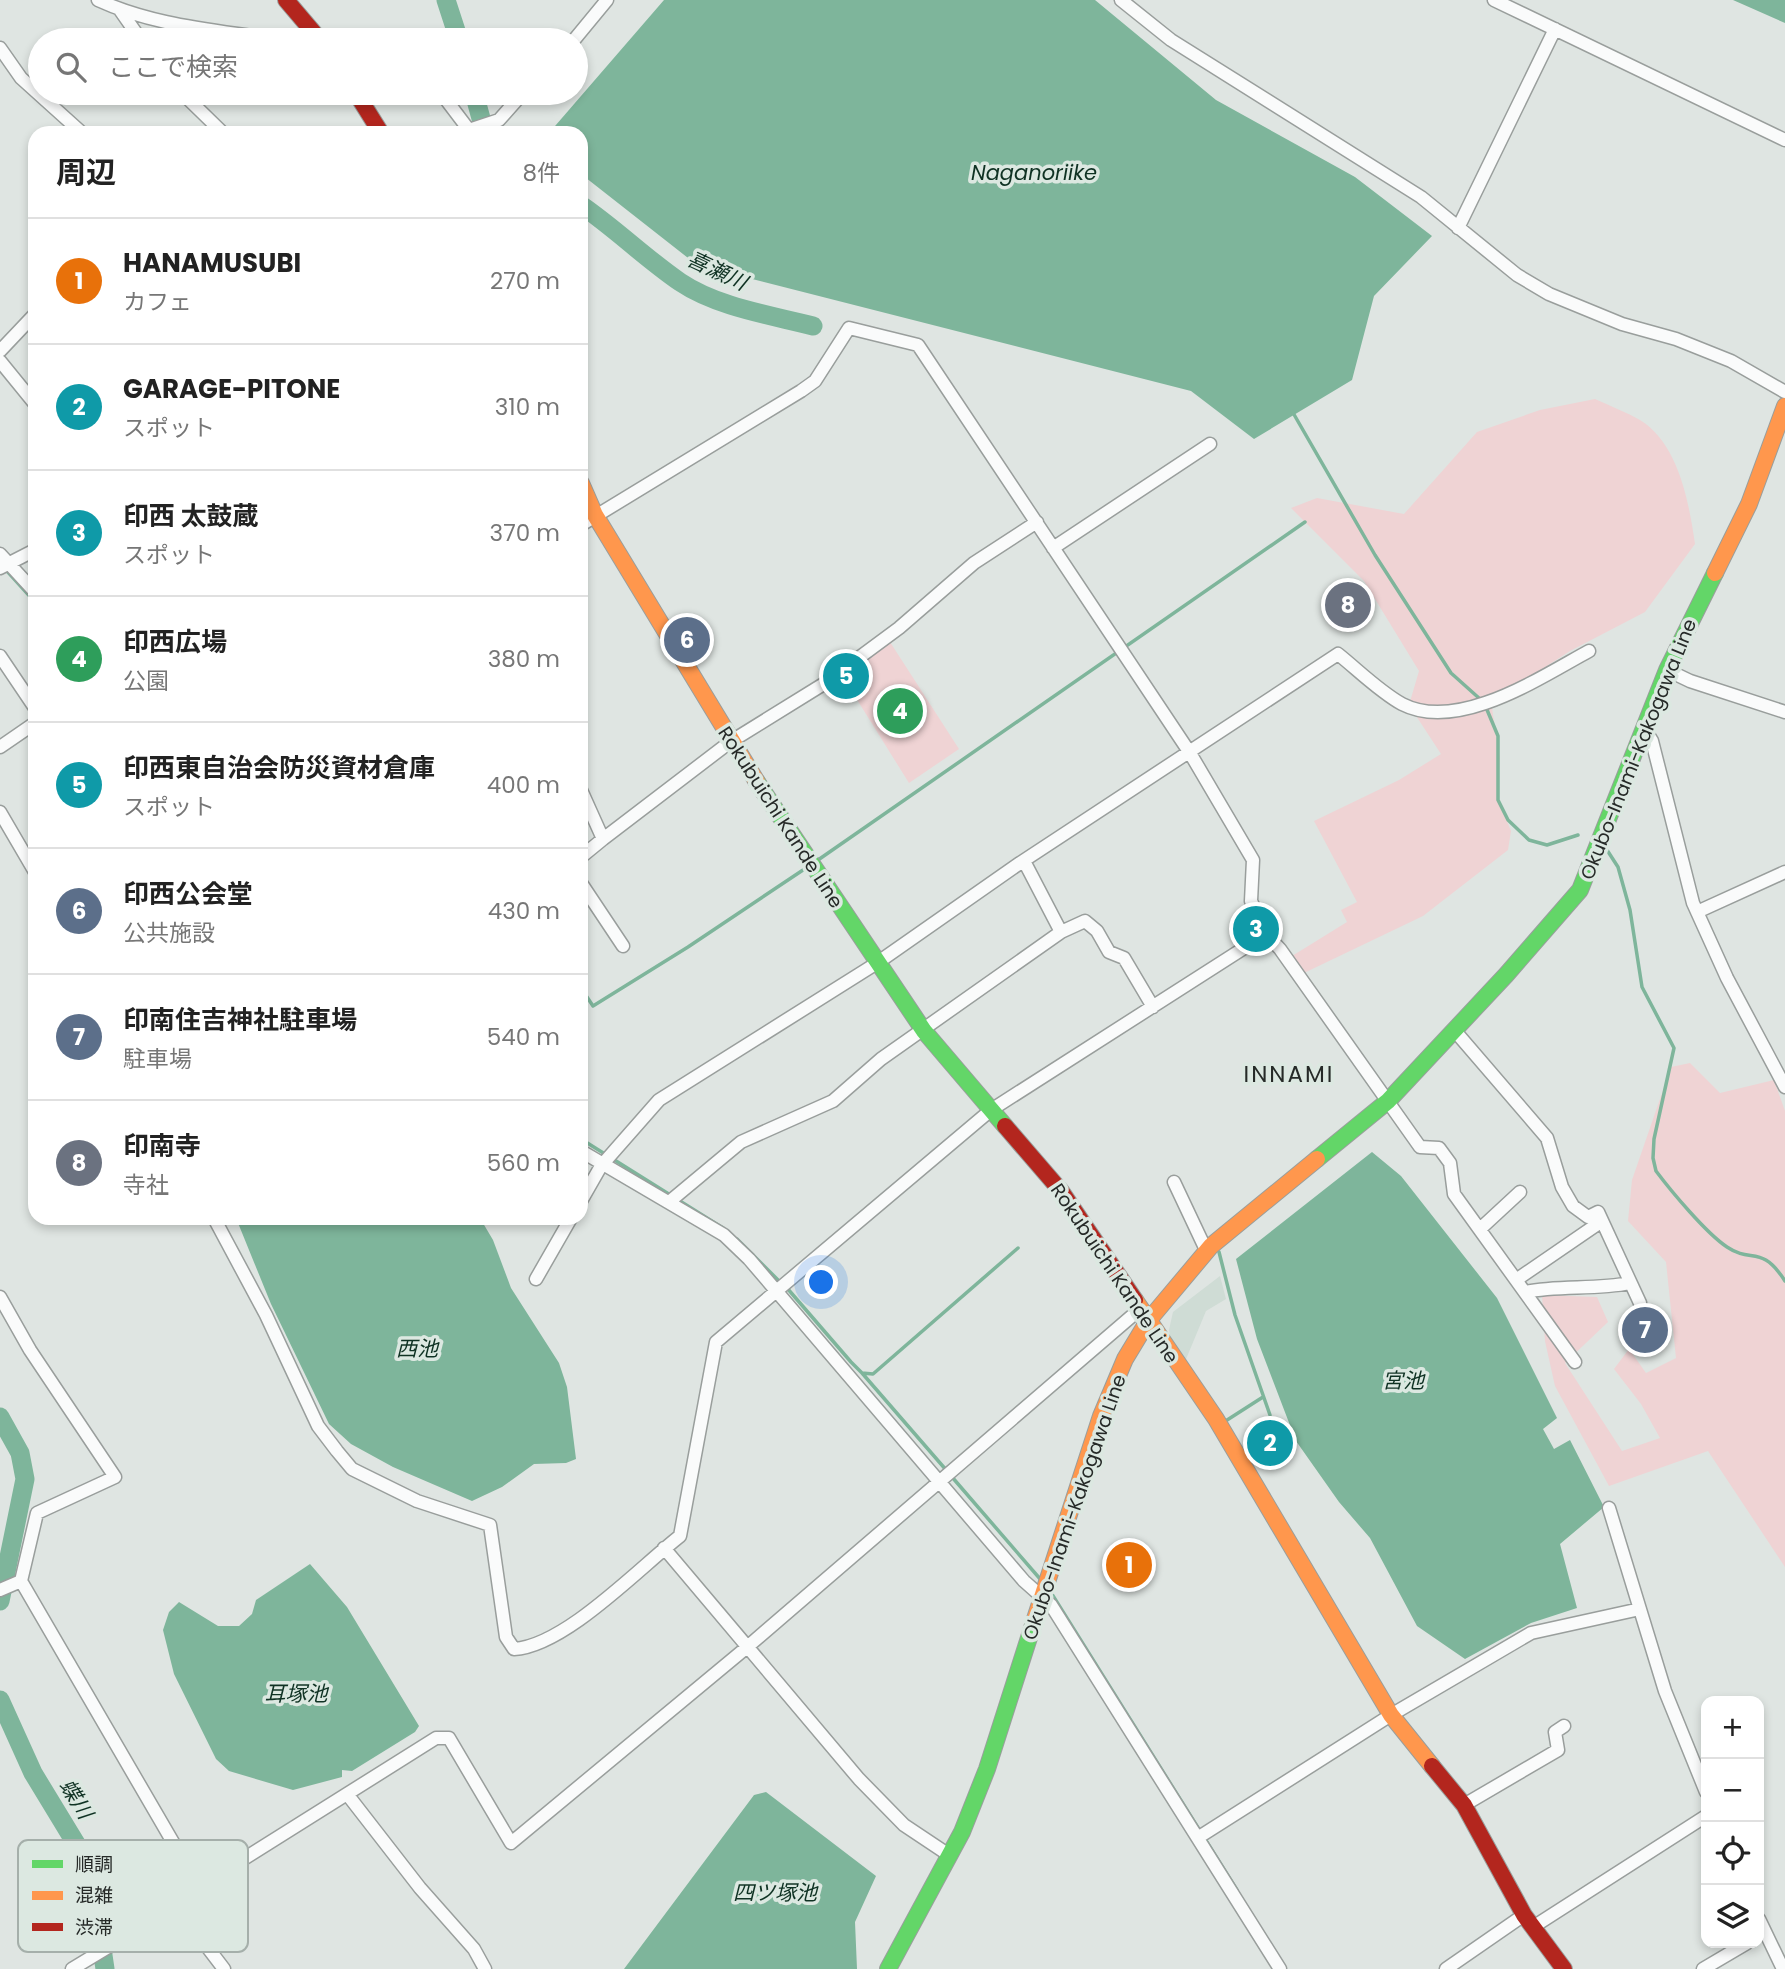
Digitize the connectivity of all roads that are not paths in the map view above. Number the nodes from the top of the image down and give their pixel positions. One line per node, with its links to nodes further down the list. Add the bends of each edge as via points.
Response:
1 (98, 0): 6 (street)
2 (286, 0): 9 (main road)
3 (607, 0): 10 (street)
4 (1121, 0): 25 (street, via 1192,54 1421,197)
5 (1494, 0): 11 (street)
6 (120, 10): 7 (street); 8 (street)
7 (133, 28)
8 (200, 28)
9 (310, 28)
10 (584, 28)
11 (1555, 29): 24 (street); 25 (street)
12 (0, 48): 13 (street)
13 (28, 84)
14 (51, 105): 19 (street)
15 (194, 105): 20 (street)
16 (364, 105): 21 (main road)
17 (450, 105): 22 (street)
18 (512, 105): 23 (street, via 499,120)
19 (74, 126)
20 (216, 126)
21 (378, 126)
22 (466, 126)
23 (484, 126)
24 (1785, 140)
25 (1458, 228): 29 (street, via 1549,294 1731,361)
26 (28, 321): 27 (street)
27 (0, 351)
28 (0, 361): 30 (street)
29 (1785, 392)
30 (28, 395)
31 (1785, 406): 44 (main road, Okubo-Inami-Kakogawa Line, via 1749,503)
32 (1210, 444): 37 (street)
33 (588, 499): 34 (main road, Rokubuichi Kande Line)
34 (595, 515): 35 (street); 36 (street, via 815,381 849,328 918,345); 49 (main road, Rokubuichi Kande Line)
35 (588, 520)
36 (1037, 522): 37 (street); 49 (street, via 974,563 899,628 822,685)
37 (1053, 548): 51 (street)
38 (0, 554): 40 (street)
39 (28, 554): 40 (street)
40 (5, 566): 41 (street)
41 (28, 586)
42 (1589, 651): 51 (street, via 1503,697 1436,712 1403,705 1338,654)
43 (0, 656): 45 (street)
44 (1667, 670): 46 (street); 48 (main road, Okubo-Inami-Kakogawa Line)
45 (28, 698)
46 (1785, 712)
47 (28, 728): 50 (street)
48 (1644, 728): 60 (street, via 1652,741); 67 (main road, Okubo-Inami-Kakogawa Line, via 1580,890)
49 (730, 742): 54 (street); 64 (main road, Rokubuichi Kande Line)
50 (0, 747)
51 (1190, 753): 57 (street); 62 (street, via 1253,860 1251,901)
52 (588, 806): 54 (street)
53 (0, 812): 56 (street)
54 (603, 839): 55 (street)
55 (588, 851)
56 (28, 860)
57 (1024, 861): 61 (street); 64 (street)
58 (1785, 872): 60 (street)
59 (588, 893): 63 (street)
60 (1698, 912): 69 (street)
61 (1061, 932): 65 (street, via 1085,921 1109,952 1124,958); 66 (street, via 981,981)
62 (1266, 934): 65 (street); 71 (street)
63 (624, 946)
64 (877, 963): 66 (main road, Rokubuichi Kande Line); 74 (street, via 659,1100)
65 (1153, 1007): 72 (street)
66 (923, 1031): 72 (main road, Rokubuichi Kande Line); 78 (street, via 881,1059 833,1101 741,1142)
67 (1455, 1031): 71 (main road, Okubo-Inami-Kakogawa Line); 79 (street, via 1547,1138 1573,1206 1588,1217 1598,1212)
68 (1785, 1059): 69 (street)
69 (1772, 1063): 70 (street)
70 (1785, 1087)
71 (1388, 1101): 82 (street, via 1420,1147 1439,1148 1450,1163 1454,1194); 83 (main road, Okubo-Inami-Kakogawa Line)
72 (991, 1110): 87 (street); 91 (main road, Rokubuichi Kande Line, via 1061,1191)
73 (588, 1156): 74 (street)
74 (601, 1166): 76 (street); 78 (street)
75 (1174, 1182): 83 (street)
76 (588, 1189)
77 (1520, 1192): 82 (street)
78 (668, 1202): 87 (street, via 724,1235)
79 (1602, 1221): 85 (street); 86 (street)
80 (218, 1225): 95 (street, via 318,1426 352,1469 417,1501 490,1525 506,1637 514,1650 553,1639)
81 (567, 1225): 84 (street)
82 (1480, 1229): 85 (street)
83 (1207, 1252): 91 (main road, Okubo-Inami-Kakogawa Line)
84 (536, 1279)
85 (1516, 1280): 88 (street)
86 (1630, 1283): 88 (street, via 1601,1289); 90 (street)
87 (778, 1290): 93 (street); 95 (street, via 716,1342 680,1536)
88 (1525, 1292): 92 (street)
89 (0, 1297): 96 (street, via 115,1477 37,1513)
90 (1640, 1303)
91 (1144, 1315): 93 (street); 98 (main road, Okubo-Inami-Kakogawa Line, via 1101,1416); 101 (main road, Rokubuichi Kande Line, via 1216,1419)
92 (1575, 1362)
93 (939, 1481): 98 (street, via 1024,1581); 100 (street)
94 (1609, 1508): 99 (street)
95 (664, 1548): 100 (street)
96 (21, 1581): 97 (street); 108 (street)
97 (0, 1590)
98 (1043, 1596): 107 (street); 109 (main road, Okubo-Inami-Kakogawa Line, via 987,1769)
99 (1640, 1609): 101 (street, via 1531,1633); 103 (street, via 1665,1691)
100 (746, 1648): 104 (street, via 511,1843 449,1738 436,1738); 109 (street, via 859,1779 904,1825)
101 (1391, 1715): 105 (main road, Rokubuichi Kande Line); 107 (street)
102 (1564, 1727): 105 (street, via 1555,1732 1559,1750)
103 (1701, 1780)
104 (347, 1794): 110 (street); 118 (street, via 474,1949)
105 (1464, 1805): 111 (main road, Rokubuichi Kande Line)
106 (1701, 1819): 111 (street)
107 (1199, 1837): 120 (street)
108 (172, 1840)
109 (948, 1855): 119 (main road, Okubo-Inami-Kakogawa Line)
110 (248, 1856)
111 (1528, 1921): 121 (street); 122 (main road, Rokubuichi Kande Line)
112 (1764, 1939): 124 (street)
113 (1738, 1948): 123 (street)
114 (100, 1952): 116 (street)
115 (211, 1952): 117 (street)
116 (72, 1969)
117 (224, 1969)
118 (485, 1969)
119 (888, 1969)
120 (1280, 1969)
121 (1446, 1969)
122 (1564, 1969)
123 (1703, 1969)
124 (1783, 1969)

